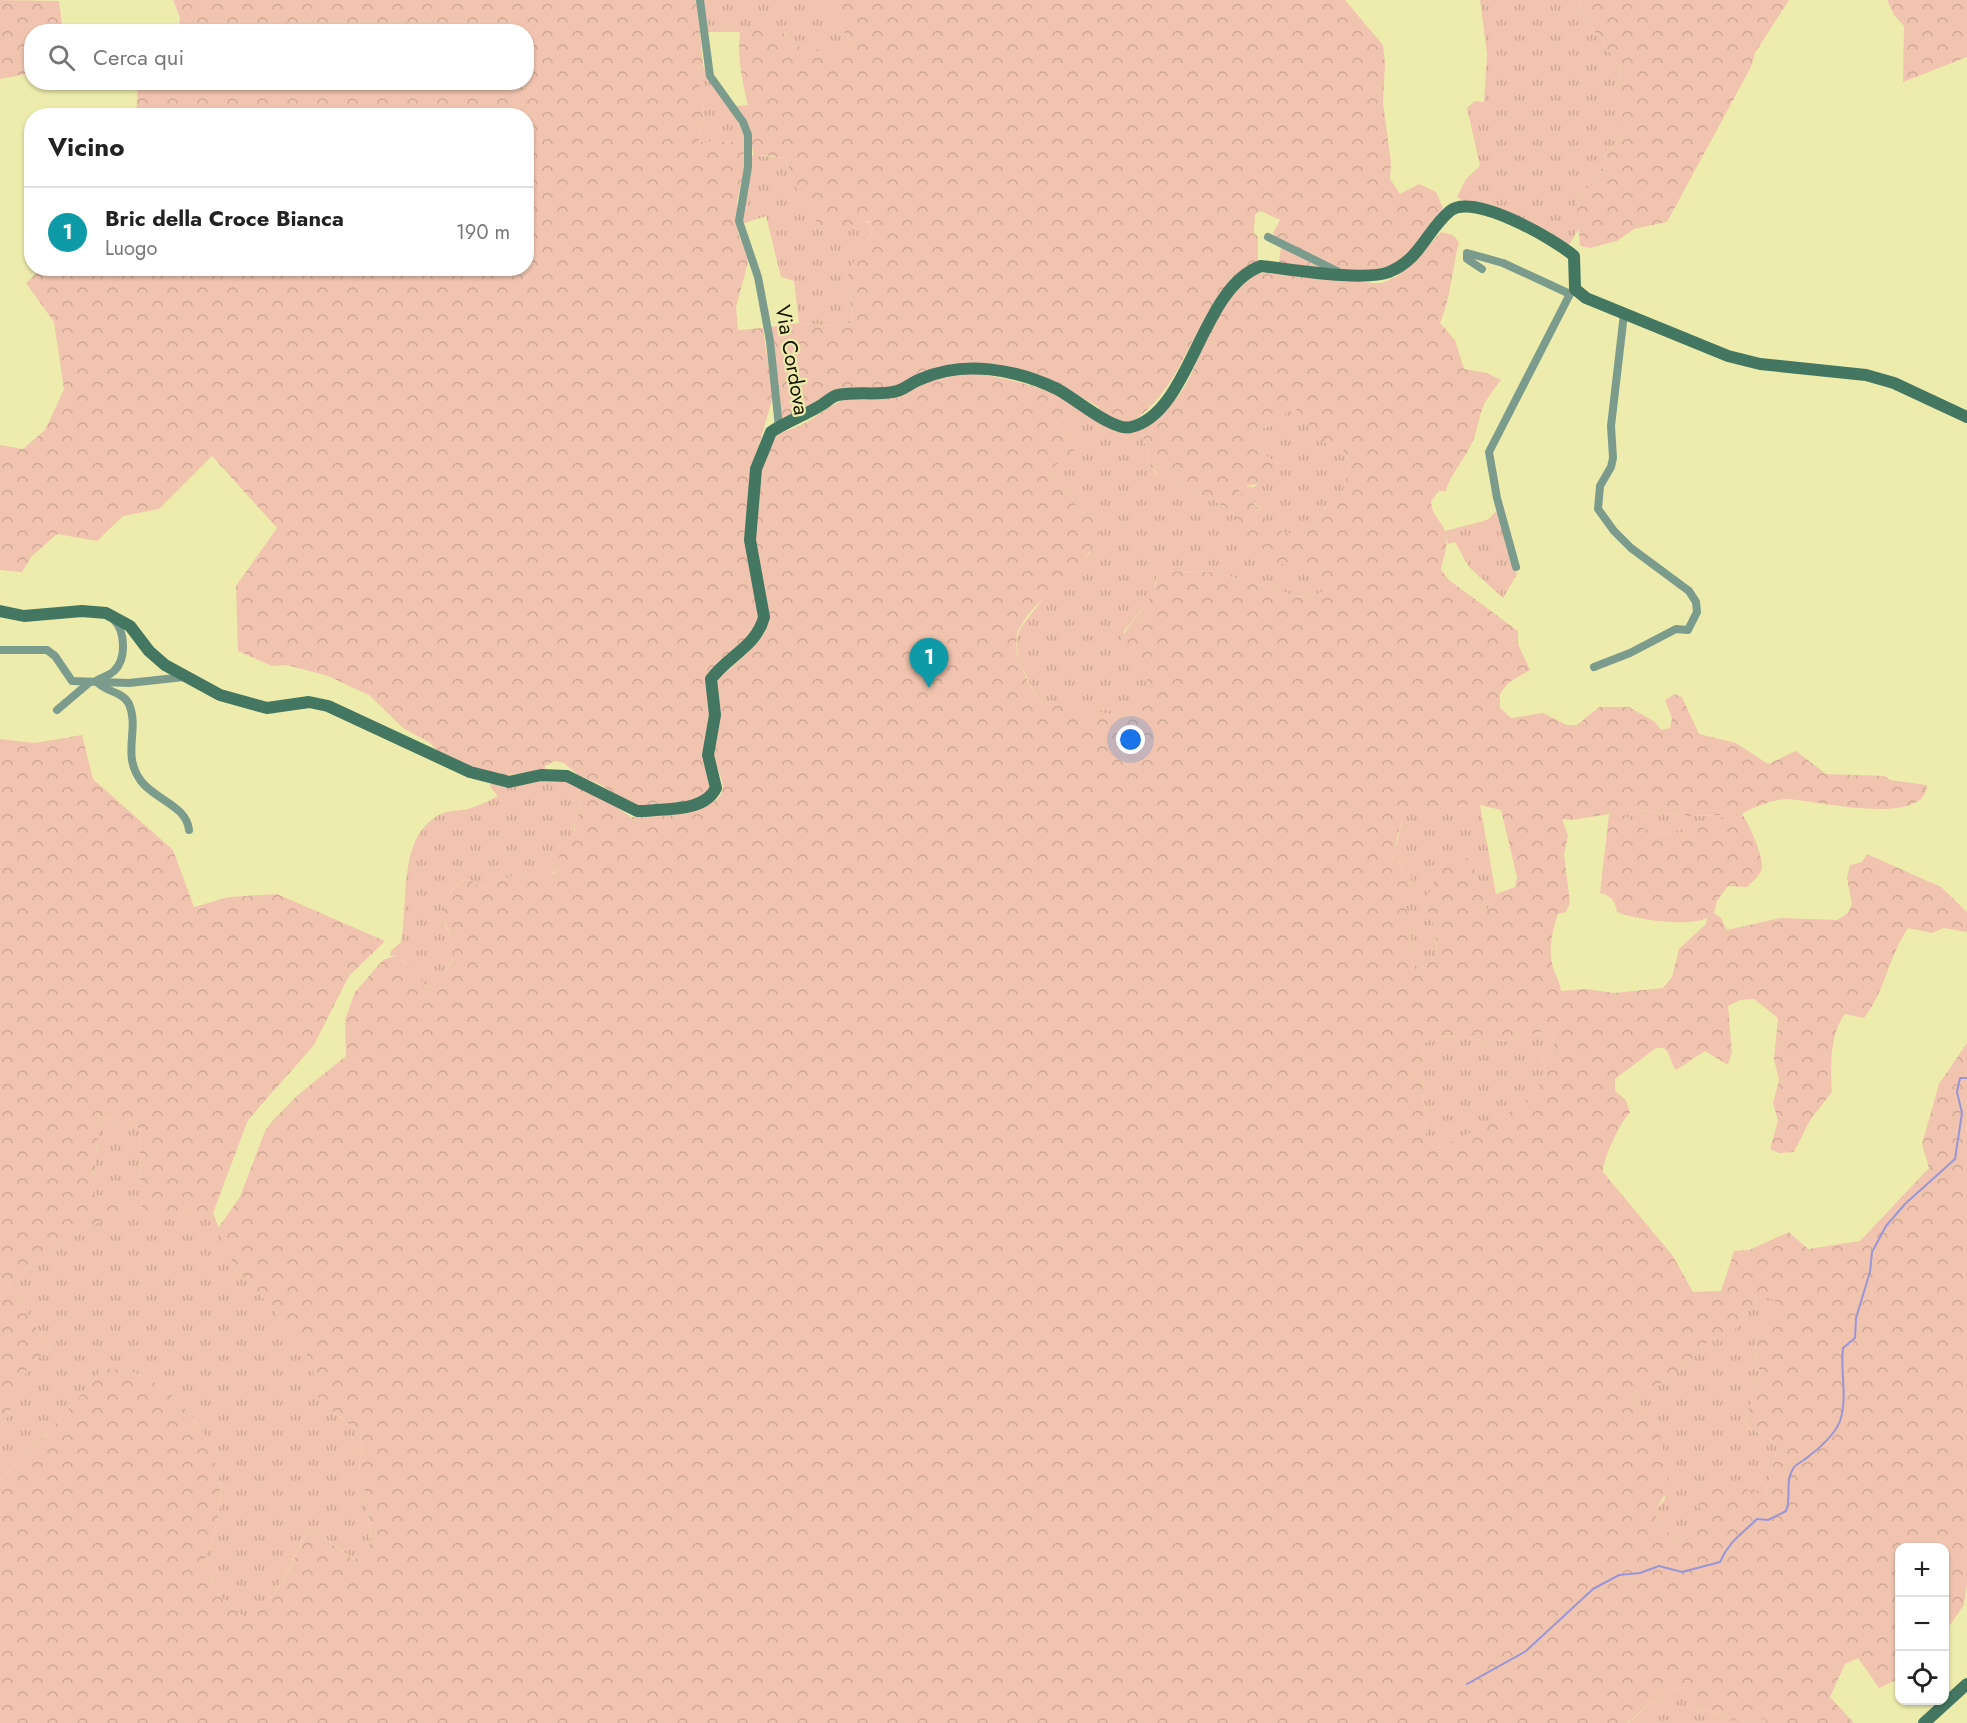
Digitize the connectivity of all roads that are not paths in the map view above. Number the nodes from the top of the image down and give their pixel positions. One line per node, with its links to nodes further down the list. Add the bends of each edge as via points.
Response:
1 (700, 0): 8 (street, Via Cordova, via 710,76 748,135 748,167 739,221 758,277 770,341)
2 (1268, 237): 4 (street)
3 (1482, 269): 5 (street, via 1467,259 1467,253 1503,263)
4 (1342, 274): 5 (street, via 1387,273 1411,260 1449,212 1459,206 1484,208 1558,243 1574,256); 8 (street, Via Cordova, via 1261,266 1248,270 1219,303 1169,399 1143,423 1131,428 1114,426 1056,389 983,367 922,378 899,391 834,396 805,416)
5 (1572, 292): 6 (street); 9 (street, via 1489,452)
6 (1624, 314): 7 (street, via 1745,361 1866,375 1894,383); 13 (street, via 1611,426 1613,458 1600,486 1599,509 1631,548 1689,591 1697,612 1688,630 1676,629)
7 (1967, 417)
8 (779, 427): 14 (street, via 771,432 756,469 750,540 764,617 755,638 711,679 715,715 708,756 716,788 712,796 698,805 636,811 567,776 496,780 451,765 328,706 309,702 278,708 255,706 220,695)
9 (1516, 567)
10 (0, 611): 11 (street, via 24,616)
11 (106, 613): 14 (street, via 130,626 155,657); 15 (street, via 121,630 121,657 115,671)
12 (0, 650): 15 (street, via 47,650 72,681)
13 (1594, 667)
14 (184, 676): 15 (street, via 129,683)
15 (93, 681): 16 (street); 17 (street, via 129,703 130,758 134,770 152,792 179,811)
16 (57, 710)
17 (189, 830)
18 (1967, 1684): 19 (street)
19 (1924, 1723)

